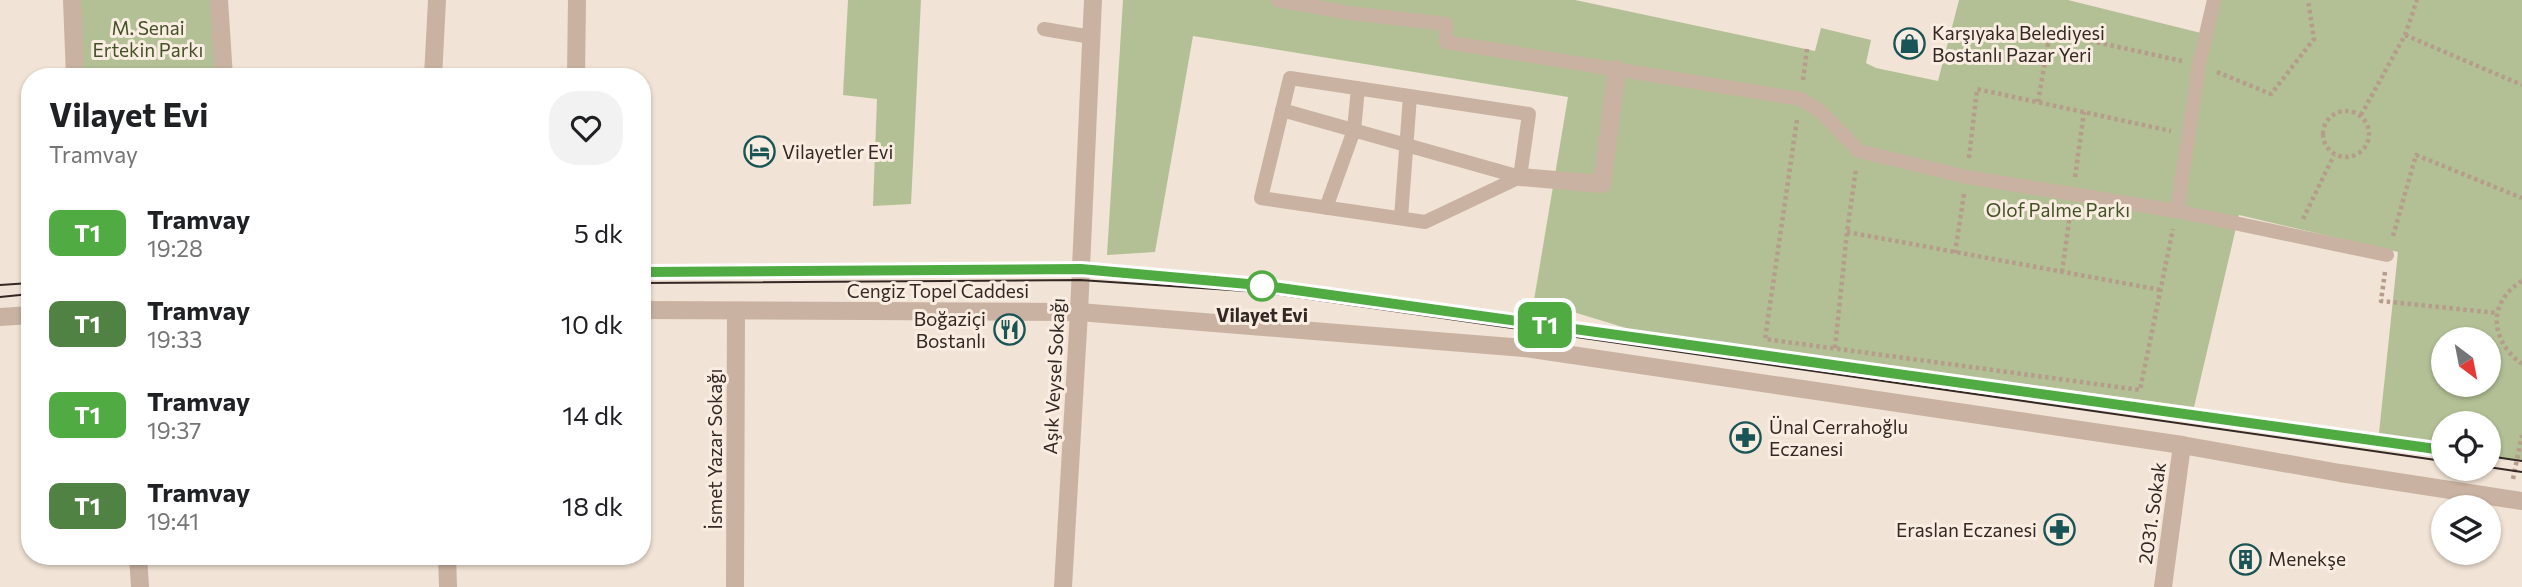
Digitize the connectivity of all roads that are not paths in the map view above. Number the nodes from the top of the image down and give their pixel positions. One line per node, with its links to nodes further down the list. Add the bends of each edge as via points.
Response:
1 (72, 0): 10 (street)
2 (219, 0): 11 (street)
3 (437, 0): 12 (street)
4 (576, 0): 13 (street)
5 (1093, 0): 9 (street, Aşık Veysel Sokağı)
6 (1278, 0): 14 (lane, via 1447,24 1446,42)
7 (2214, 0): 22 (lane, via 2199,64)
8 (1044, 29): 9 (lane)
9 (1091, 37): 27 (street, Aşık Veysel Sokağı)
10 (75, 68)
11 (223, 68)
12 (433, 68)
13 (576, 68)
14 (1617, 69): 20 (street, via 1602,184); 22 (lane, via 1801,99 1820,111 1859,151 1967,177)
15 (1358, 88): 16 (lane); 17 (lane, via 1290,78); 18 (lane)
16 (1410, 96): 19 (lane); 20 (lane, via 1529,114)
17 (1282, 110): 18 (lane); 21 (lane, via 1261,198)
18 (1354, 130): 19 (lane); 21 (lane)
19 (1405, 145): 20 (lane); 23 (lane)
20 (1520, 177): 23 (lane, via 1424,222)
21 (1326, 208): 23 (lane)
22 (2177, 211): 24 (lane)
23 (1401, 218)
24 (2387, 255)
25 (651, 310): 26 (street, Cengiz Topel Caddesi)
26 (736, 311): 27 (street, Cengiz Topel Caddesi); 36 (street, İsmet Yazar Sokağı)
27 (1079, 312): 30 (street, Cengiz Topel Caddesi, via 1524,348); 37 (street, Aşık Veysel Sokağı)
28 (21, 316): 29 (street)
29 (0, 317)
30 (2182, 445): 31 (street, Cengiz Topel Caddesi); 38 (street, 2031. Sokak)
31 (2515, 500)
32 (139, 565): 34 (street)
33 (447, 565): 35 (street)
34 (140, 587)
35 (448, 587)
36 (736, 587)
37 (1063, 587)
38 (2163, 587)

